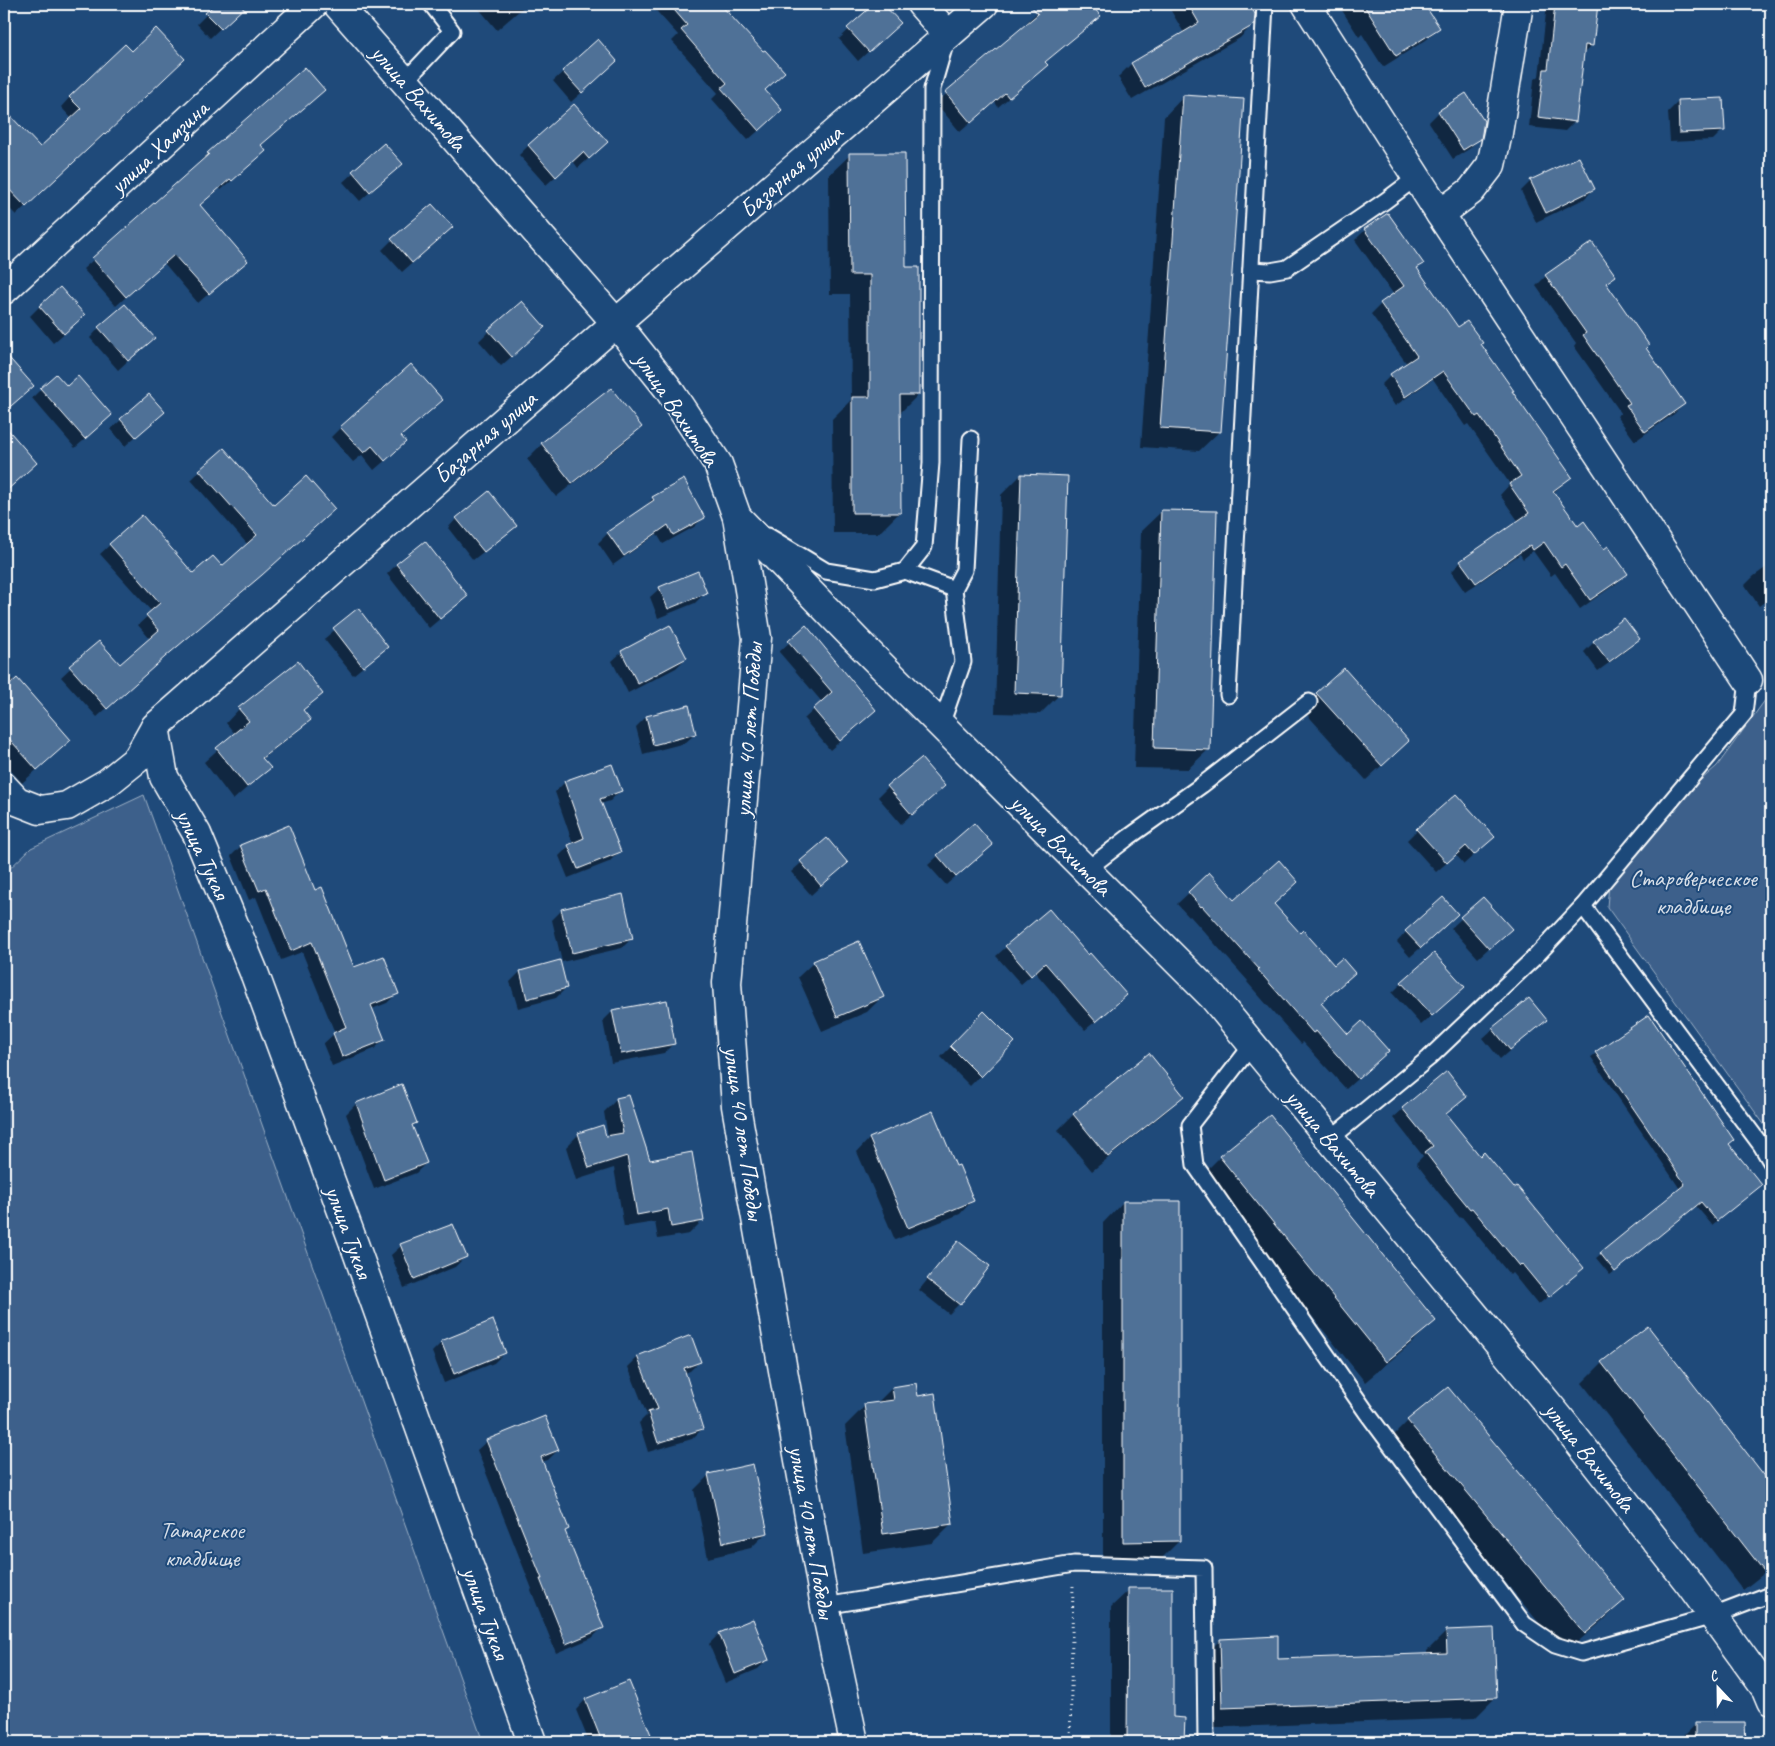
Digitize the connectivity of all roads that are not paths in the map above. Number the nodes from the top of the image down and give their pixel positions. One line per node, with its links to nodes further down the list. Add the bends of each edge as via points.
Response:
1 (314, 4): 14 (street, улица Хамзина)
2 (337, 4): 10 (street, улица Вахитова)
3 (431, 4): 10 (lane, via 452,31)
4 (921, 4): 9 (street)
5 (984, 4): 9 (street, Базарная улица)
6 (1265, 4): 13 (lane)
7 (1306, 4): 11 (street)
8 (1519, 4): 12 (street, via 1491,165 1471,191)
9 (948, 35): 15 (street, Базарная улица); 18 (lane, via 932,89 931,463 928,510 924,547)
10 (405, 81): 15 (street, улица Вахитова)
11 (1417, 177): 12 (street); 13 (lane, via 1287,268)
12 (1440, 214): 20 (street)
13 (1251, 270): 21 (lane)
14 (4, 290)
15 (616, 323): 17 (street, улица Вахитова, via 668,387 718,464); 24 (street, Базарная улица)
16 (972, 439): 19 (lane, via 964,570)
17 (737, 518): 18 (lane, via 826,571 874,579); 23 (street, улица Вахитова); 32 (street, улица 40 лет Победы, via 757,638 727,983 736,1106)
18 (905, 571): 19 (lane)
19 (954, 589): 23 (lane, via 963,662)
20 (1748, 680): 27 (lane, via 1744,714)
21 (1228, 694)
22 (1309, 702): 26 (lane)
23 (941, 725): 26 (street, улица Вахитова)
24 (155, 727): 25 (street, Базарная улица, via 137,759 107,783 67,806 40,810); 35 (street, улица Тукая, via 164,777 198,834 255,976)
25 (10, 794)
26 (1086, 870): 28 (street, улица Вахитова, via 1213,997)
27 (1583, 906): 29 (lane, via 1534,958 1429,1058); 30 (lane, via 1762,1145)
28 (1252, 1045): 29 (street, улица Вахитова); 33 (lane, via 1190,1125 1195,1165 1367,1413 1524,1624 1555,1645 1581,1653)
29 (1330, 1139): 33 (street, улица Вахитова, via 1558,1416)
30 (1771, 1162)
31 (1771, 1594): 33 (lane)
32 (825, 1606): 36 (street, улица 40 лет Победы); 37 (lane, via 1074,1564 1204,1568)
33 (1713, 1616): 34 (street, улица Вахитова, via 1766,1689)
34 (1771, 1701)
35 (532, 1742)
36 (854, 1742)
37 (1206, 1742)

